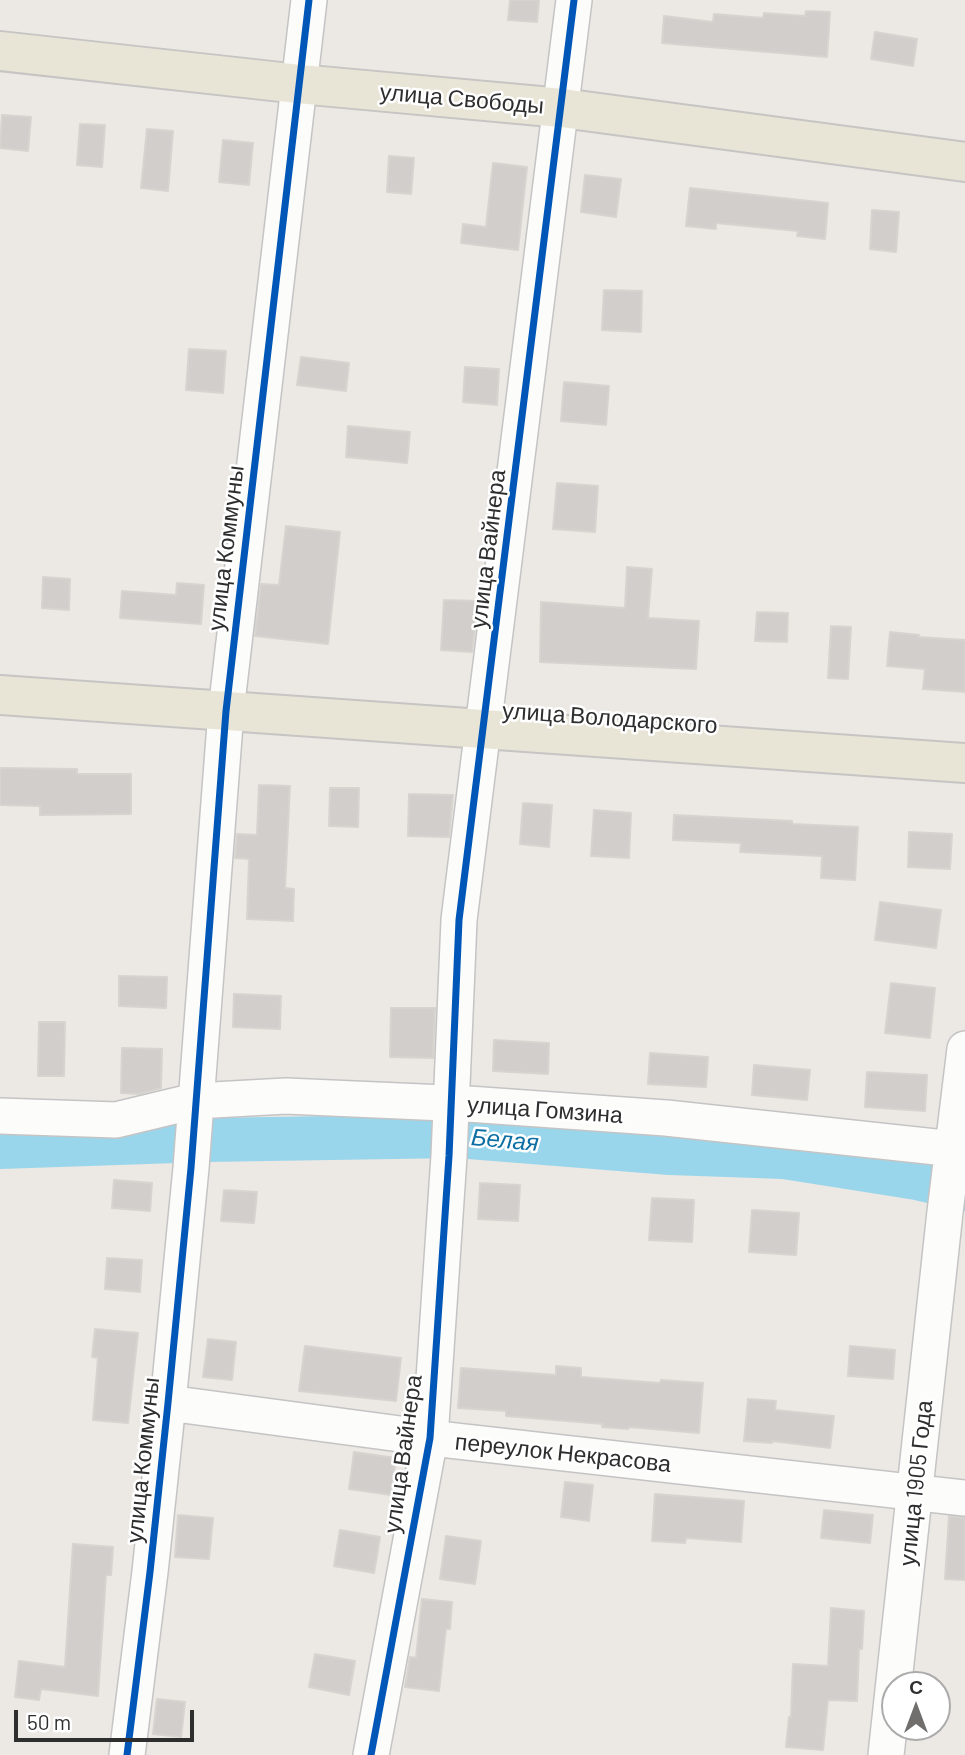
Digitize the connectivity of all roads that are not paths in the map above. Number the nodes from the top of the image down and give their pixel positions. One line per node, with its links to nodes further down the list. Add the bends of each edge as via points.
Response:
1 (309, 0): 4 (street, улица Коммуны)
2 (574, 0): 5 (street, улица Вайнера)
3 (0, 51): 4 (main road, улица Свободы)
4 (299, 83): 5 (main road, улица Свободы); 8 (street, улица Коммуны)
5 (562, 108): 6 (main road, улица Свободы); 9 (street, улица Вайнера)
6 (965, 162)
7 (0, 695): 8 (main road, улица Володарского)
8 (226, 711): 9 (main road, улица Володарского); 12 (street, улица Коммуны)
9 (484, 728): 10 (main road, улица Володарского); 13 (street, улица Вайнера, via 459,920)
10 (965, 763)
11 (965, 1049): 15 (street)
12 (195, 1101): 13 (street, улица Гомзина, via 286,1096); 14 (street, улица Гомзина, via 116,1120); 16 (street, улица Коммуны)
13 (452, 1103): 15 (street, улица Гомзина, via 666,1118); 17 (street, улица Вайнера)
14 (0, 1116)
15 (959, 1149): 18 (street, улица 1905 Года, via 945,1212)
16 (169, 1403): 17 (street, переулок Некрасова); 20 (street, улица Коммуны)
17 (430, 1438): 18 (street, переулок Некрасова); 21 (street, улица Вайнера)
18 (916, 1493): 19 (street, переулок Некрасова); 22 (street, улица 1905 Года)
19 (965, 1498)
20 (127, 1755)
21 (371, 1755)
22 (886, 1755)

